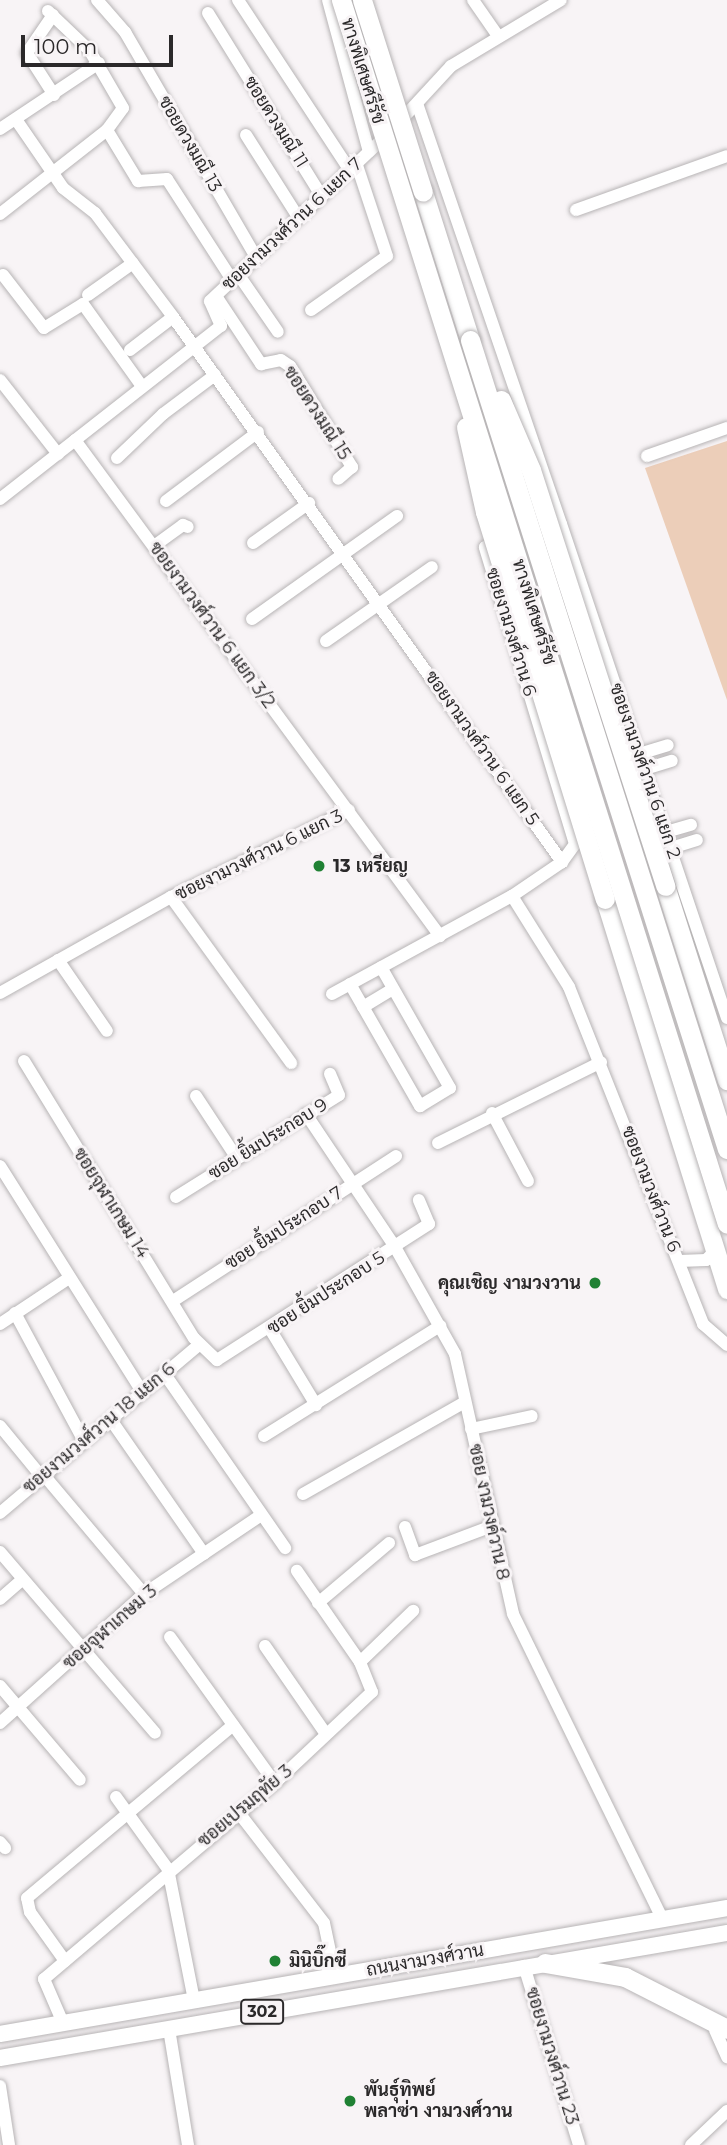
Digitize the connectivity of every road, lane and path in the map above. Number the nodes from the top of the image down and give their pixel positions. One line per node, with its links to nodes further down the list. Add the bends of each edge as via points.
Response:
1 (97, 0): 25 (street, ซอยดวงมณี 13, via 125,32)
2 (238, 0): 19 (street)
3 (328, 0): 17 (street)
4 (341, 0): 37 (highway, ทางพิเศษศรีรัช, bridge)
5 (362, 0): 34 (highway, ทางพิเศษศรีรัช, bridge)
6 (473, 0): 9 (street)
7 (561, 0): 9 (street)
8 (208, 13): 21 (street, ซอยดวงมณี 11)
9 (498, 36): 12 (street, via 452,66)
10 (99, 63): 11 (street); 11 (street, via 51,13 27,53); 15 (street, via 122,102)
11 (54, 95): 13 (street)
12 (417, 104): 17 (street, ซอยงามวงศ์วาน 6 แยก 7); 52 (street)
13 (17, 121): 14 (street); 20 (street)
14 (0, 129)
15 (107, 130): 20 (street); 28 (street, via 138,181 163,176)
16 (246, 135): 24 (street)
17 (369, 152): 19 (street, ซอยงามวงศ์วาน 6 แยก 7)
18 (727, 156): 23 (street)
19 (353, 166): 21 (street, ซอยงามวงศ์วาน 6 แยก 7); 31 (street, via 387,256)
20 (53, 172): 22 (street); 26 (street, via 70,197 95,213)
21 (321, 195): 24 (street, ซอยงามวงศ์วาน 6 แยก 7)
22 (2, 208)
23 (576, 210)
24 (298, 217): 25 (street, ซอยงามวงศ์วาน 6 แยก 7)
25 (256, 257): 28 (street, ซอยงามวงศ์วาน 6 แยก 7)
26 (133, 263): 29 (street); 32 (street)
27 (2, 275): 40 (street, via 44,328 83,304)
28 (235, 277): 30 (street, ซอยงามวงศ์วาน 6 แยก 7); 33 (street)
29 (88, 295)
30 (216, 296): 35 (street, ซอยงามวงศ์วาน 6 แยก 7, via 210,300 221,326); 47 (street, ซอยดวงมณี 15, via 261,365 282,360 290,366 352,467)
31 (312, 310)
32 (173, 317): 35 (street); 36 (street)
33 (278, 332)
34 (470, 340): 81 (highway, bridge, via 531,470 665,886); 93 (highway, ทางพิเศษศรีรัช, bridge)
35 (194, 345): 38 (street, ซอยงามวงศ์วาน 6 แยก 5); 40 (street, ซอยงามวงศ์วาน 6 แยก 7)
36 (130, 350)
37 (452, 350): 83 (highway, bridge, via 485,512); 101 (highway, ทางพิเศษศรีรัช, bridge)
38 (215, 375): 42 (street, ซอยงามวงศ์วาน 6 แยก 5); 46 (street, via 163,414)
39 (0, 380): 44 (street)
40 (141, 385): 43 (street, ซอยงามวงศ์วาน 6 แยก 7)
41 (727, 428): 45 (street)
42 (258, 432): 49 (street); 50 (street, ซอยงามวงศ์วาน 6 แยก 5)
43 (75, 440): 44 (street, ซอยงามวงศ์วาน 6 แยก 7); 55 (street, ซอยงามวงศ์วาน 6 แยก 3/2)
44 (58, 454): 48 (street, ซอยงามวงศ์วาน 6 แยก 7)
45 (647, 456)
46 (117, 458)
47 (338, 479)
48 (0, 499)
49 (166, 501)
50 (309, 503): 54 (street); 56 (street, ซอยงามวงศ์วาน 6 แยก 5)
51 (397, 516): 56 (street)
52 (561, 524): 62 (street, ซอยงามวงศ์วาน 6 แยก 2); 70 (street, ซอยงามวงศ์วาน 6, via 485,547 575,839)
53 (188, 527): 55 (street, via 183,525)
54 (253, 543)
55 (154, 546): 65 (street, ซอยงามวงศ์วาน 6 แยก 3/2)
56 (345, 554): 58 (street, ซอยงามวงศ์วาน 6 แยก 5); 59 (street)
57 (432, 567): 58 (street)
58 (379, 602): 60 (street); 70 (street, ซอยงามวงศ์วาน 6 แยก 5)
59 (252, 618)
60 (326, 641)
61 (668, 745): 62 (street)
62 (639, 754): 64 (street, ซอยงามวงศ์วาน 6 แยก 2)
63 (673, 761): 64 (street)
64 (645, 769): 67 (street, ซอยงามวงศ์วาน 6 แยก 2)
65 (349, 810): 72 (street, ซอยงามวงศ์วาน 6 แยก 3); 73 (street, ซอยงามวงศ์วาน 6 แยก 3)
66 (691, 825): 67 (street)
67 (666, 832): 69 (street, ซอยงามวงศ์วาน 6 แยก 2)
68 (697, 840): 69 (street)
69 (671, 848): 81 (street, ซอยงามวงศ์วาน 6 แยก 2)
70 (562, 863): 71 (street)
71 (512, 896): 73 (street); 85 (street, ซอยงามวงศ์วาน 6, via 569,987)
72 (171, 897): 74 (street, ซอยงามวงศ์วาน 6 แยก 3); 86 (street)
73 (440, 936): 75 (street)
74 (58, 960): 78 (street, ซอยงามวงศ์วาน 6 แยก 3); 82 (street)
75 (381, 968): 76 (street); 77 (street)
76 (351, 984): 79 (street); 80 (street)
77 (394, 989): 80 (street); 80 (street, via 450,1088 420,1106)
78 (0, 993)
79 (332, 994)
80 (363, 1007)
81 (717, 1019): 83 (highway, via 686,1008 670,1009 654,1024); 88 (highway)
82 (107, 1031)
83 (652, 1039): 103 (highway)
84 (24, 1061): 107 (street, ซอยจุฬาเกษม 14)
85 (601, 1062): 90 (street); 104 (street, ซอยงามวงศ์วาน 6)
86 (291, 1063)
87 (330, 1074): 91 (street, ซอย ยิ้มประกอบ 9, via 342,1091)
88 (727, 1080)
89 (196, 1096): 95 (street)
90 (492, 1113): 92 (street); 97 (street)
91 (306, 1114): 95 (street, ซอย ยิ้มประกอบ 9); 98 (street, ซอย งามวงค์วาน 8)
92 (438, 1143)
93 (727, 1149)
94 (396, 1156): 98 (street, ซอย ยิ้มประกอบ 7)
95 (236, 1157): 99 (street, ซอย ยิ้มประกอบ 9)
96 (0, 1166): 105 (street)
97 (528, 1181)
98 (352, 1183): 102 (street, ซอย งามวงค์วาน 8); 107 (street, ซอย ยิ้มประกอบ 7)
99 (176, 1197)
100 (419, 1200): 102 (street, ซอย ยิ้มประกอบ 5, via 431,1222)
101 (727, 1224)
102 (395, 1247): 110 (street, ซอย งามวงค์วาน 8); 111 (street, ซอย ยิ้มประกอบ 5)
103 (715, 1251): 104 (street, via 701,1262); 106 (highway)
104 (679, 1261): 113 (street, ซอยงามวงศ์วาน 6, via 703,1324)
105 (69, 1278): 108 (street); 115 (street)
106 (727, 1289)
107 (173, 1301): 112 (street, ซอยจุฬาเกษม 14)
108 (15, 1313): 109 (street); 123 (street)
109 (0, 1323)
110 (440, 1326): 116 (street, ซอย งามวงค์วาน 8, via 455,1354); 117 (street)
111 (271, 1329): 112 (street, ซอย ยิ้มประกอบ 5, via 222,1360); 117 (street)
112 (199, 1345): 114 (street, ซอยงามวงศ์วาน 18 แยก 6)
113 (727, 1345)
114 (164, 1373): 115 (street, ซอยงามวงศ์วาน 18 แยก 6); 127 (street)
115 (141, 1390): 119 (street, ซอยงามวงศ์วาน 18 แยก 6)
116 (465, 1402): 121 (street, ซอย งามวงค์วาน 8); 125 (street)
117 (316, 1405): 122 (street)
118 (533, 1416): 121 (street)
119 (111, 1420): 123 (street, ซอยงามวงศ์วาน 18 แยก 6); 133 (street)
120 (0, 1426): 124 (street)
121 (471, 1429): 128 (street, ซอย งามวงค์วาน 8)
122 (264, 1436)
123 (84, 1441): 124 (street, ซอยงามวงศ์วาน 18 แยก 6)
124 (42, 1475): 126 (street, ซอยงามวงศ์วาน 18 แยก 6); 136 (street)
125 (303, 1494)
126 (0, 1513)
127 (261, 1515): 131 (street); 133 (street, ซอยจุฬาเกษม 3)
128 (492, 1526): 129 (street, via 416,1555); 157 (street, ซอย งามวงค์วาน 8, via 513,1614)
129 (405, 1527)
130 (389, 1543): 138 (street)
131 (285, 1548)
132 (0, 1552): 135 (street)
133 (204, 1554): 136 (street, ซอยจุฬาเกษม 3)
134 (297, 1571): 138 (street, ซอยเปรมฤทัย 3)
135 (23, 1579): 137 (street); 142 (street)
136 (144, 1594): 142 (street, ซอยจุฬาเกษม 3)
137 (0, 1600)
138 (318, 1603): 143 (street, ซอยเปรมฤทัย 3)
139 (413, 1611): 143 (street)
140 (170, 1637): 147 (street)
141 (265, 1646): 149 (street)
142 (82, 1650): 145 (street, ซอยจุฬาเกษม 3); 148 (street)
143 (360, 1662): 149 (street, ซอยเปรมฤทัย 3, via 372,1692)
144 (0, 1686): 145 (street)
145 (18, 1707): 146 (street, ซอยจุฬาเกษม 3); 150 (street)
146 (0, 1723)
147 (233, 1725): 151 (street); 153 (street)
148 (155, 1732)
149 (326, 1734): 151 (street, ซอยเปรมฤทัย 3)
150 (80, 1780)
151 (275, 1783): 154 (street, ซอยเปรมฤทัย 3)
152 (116, 1797): 153 (street)
153 (128, 1812): 155 (street); 159 (street, via 27,1898 30,1912)
154 (239, 1813): 155 (street, ซอยเปรมฤทัย 3); 162 (street, via 324,1923)
155 (168, 1869): 159 (street, ซอยเปรมฤทัย 3); 163 (street)
156 (727, 1908): 157 (main road, ถนนงามวงศ์วาน / 302)
157 (663, 1920): 162 (main road, ถนนงามวงศ์วาน / 302)
158 (727, 1934): 160 (main road, ถนนงามวงศ์วาน / 302)
159 (65, 1961): 164 (street, ซอยเปรมฤทัย 3, via 43,1982)
160 (545, 1963): 161 (main road, ถนนงามวงศ์วาน / 302); 166 (highway, via 607,1971 664,1996)
161 (524, 1966): 165 (main road, ถนนงามวงศ์วาน / 302); 174 (street, ซอยงามวงศ์วาน 23)
162 (335, 1976): 163 (main road, ถนนงามวงศ์วาน / 302)
163 (194, 2000): 164 (main road, ถนนงามวงศ์วาน / 302)
164 (63, 2023): 167 (main road, ถนนงามวงศ์วาน / 302)
165 (169, 2029): 169 (main road, ถนนงามวงศ์วาน / 302); 173 (street)
166 (723, 2033): 168 (street)
167 (0, 2034)
168 (727, 2057)
169 (0, 2058)
170 (0, 2086): 172 (street)
171 (727, 2110): 175 (street)
172 (9, 2145)
173 (188, 2145)
174 (579, 2145)
175 (691, 2145)

